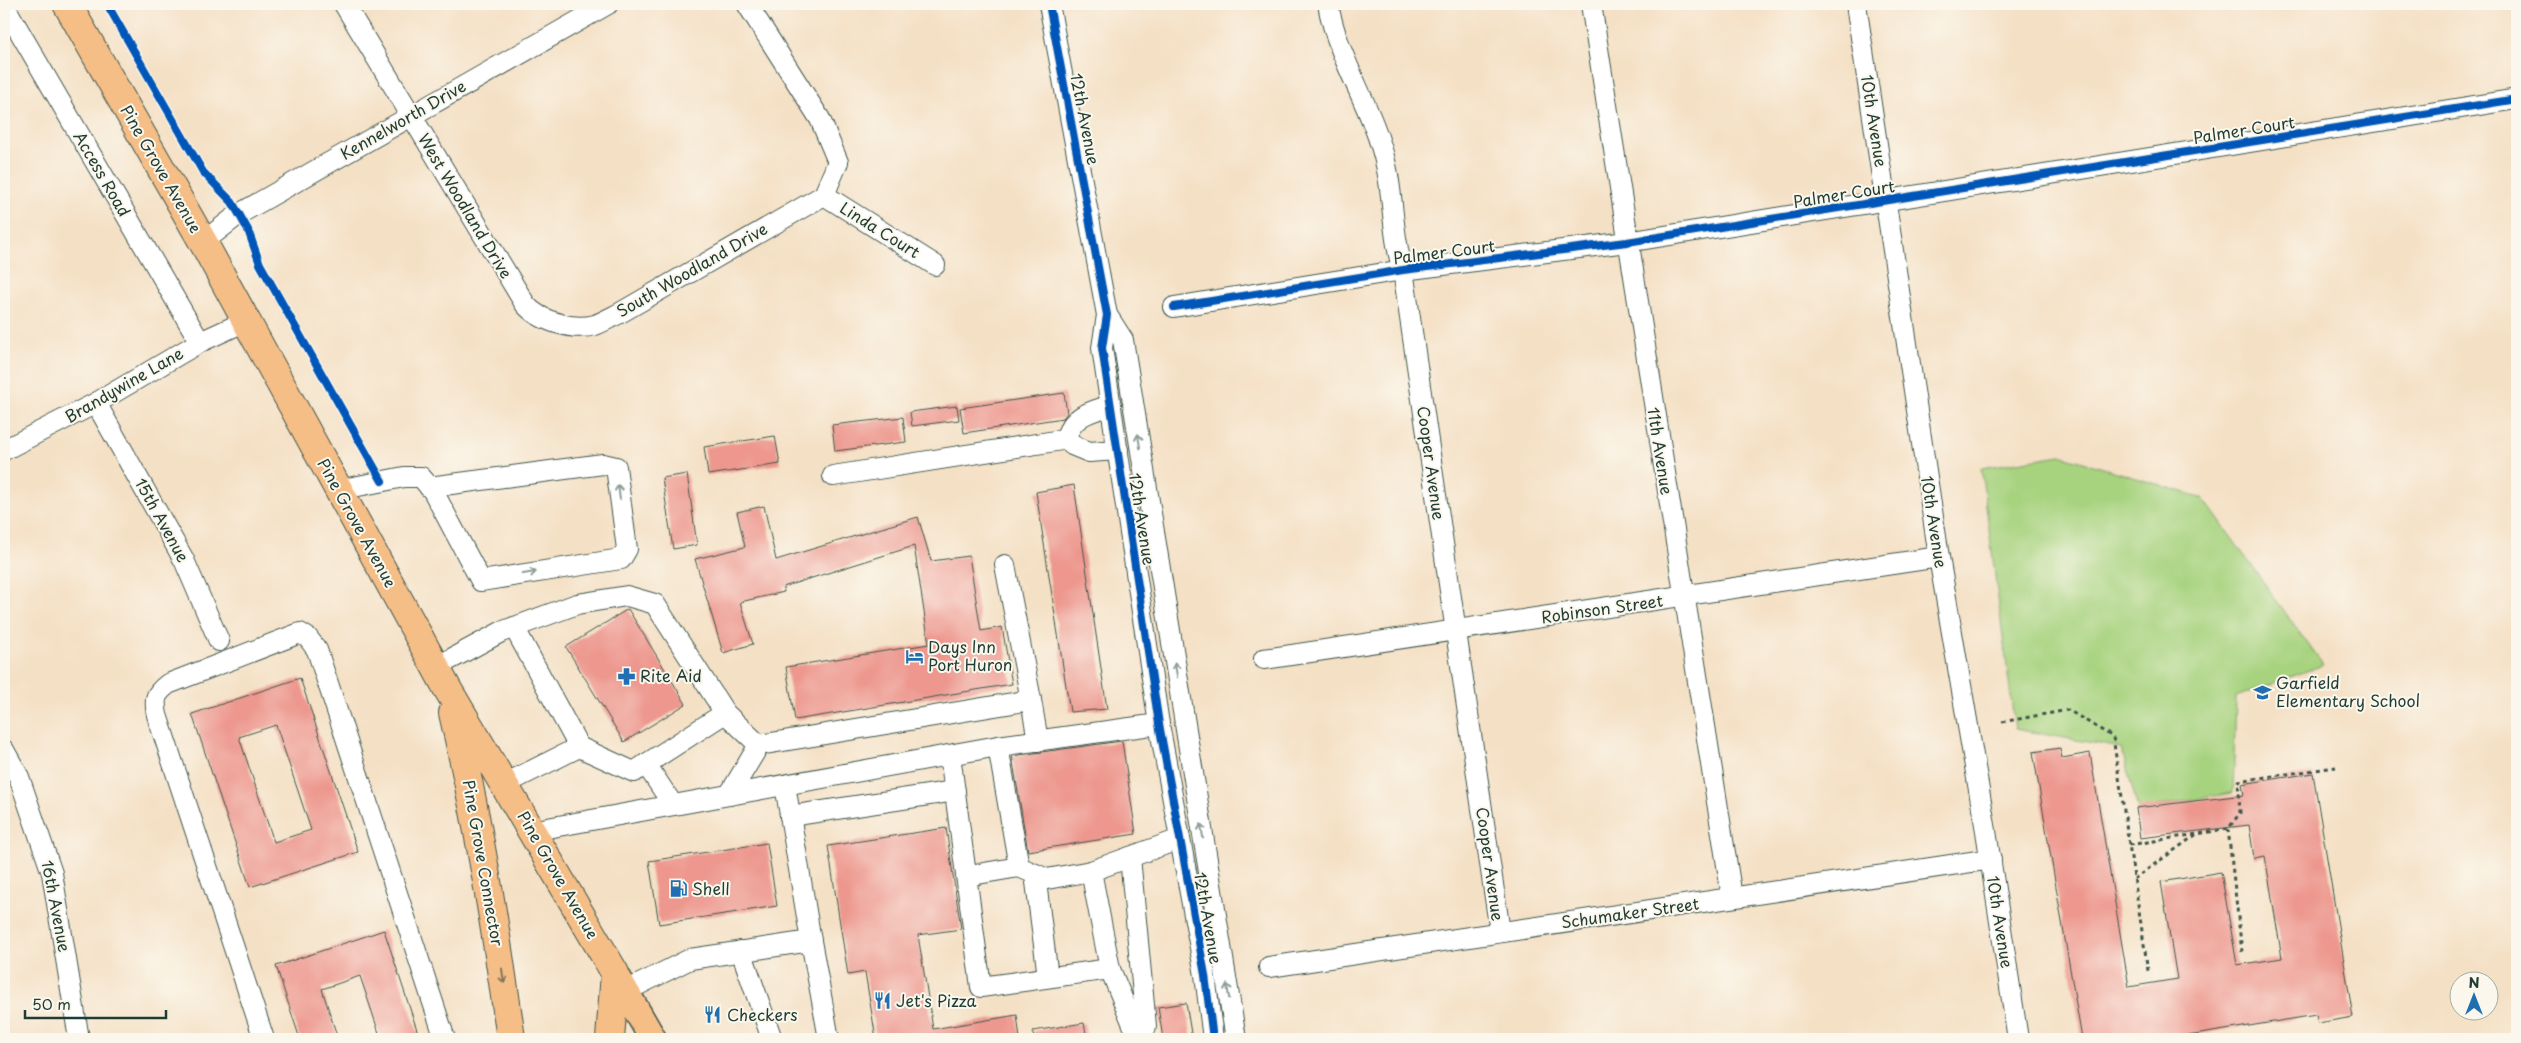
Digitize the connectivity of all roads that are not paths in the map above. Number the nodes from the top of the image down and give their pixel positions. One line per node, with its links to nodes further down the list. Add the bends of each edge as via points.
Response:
1 (67, 4): 14 (highway, Pine Grove Avenue)
2 (344, 4): 11 (street, West Woodland Drive)
3 (608, 4): 11 (street, Kennelworth Drive)
4 (748, 4): 12 (street, via 820,118 838,162)
5 (1049, 4): 20 (street, 12th Avenue)
6 (1328, 4): 17 (street, Cooper Avenue, via 1342,56 1377,134 1386,165 1397,252)
7 (1590, 4): 15 (street, 11th Avenue)
8 (1856, 4): 13 (street, 10th Avenue)
9 (4, 5): 22 (street, Access Road)
10 (2517, 99): 13 (street, Palmer Court)
11 (411, 115): 14 (street, Kennelworth Drive, via 240,214); 18 (street, West Woodland Drive)
12 (824, 195): 16 (street, Linda Court); 18 (street, South Woodland Drive, via 594,325 566,325 539,316)
13 (1886, 201): 15 (street, Palmer Court); 31 (street, 10th Avenue)
14 (203, 242): 21 (highway, Pine Grove Avenue)
15 (1627, 242): 17 (street, Palmer Court); 33 (street, 11th Avenue)
16 (935, 265)
17 (1404, 270): 19 (street, Palmer Court); 35 (street, Cooper Avenue)
18 (525, 304)
19 (1174, 307)
20 (1107, 315): 24 (street, 12th Avenue, via 1102,348); 80 (street, 12th Avenue, one-way to 20, via 1123,340)
21 (246, 321): 22 (street, Brandywine Lane); 30 (highway, Pine Grove Avenue)
22 (200, 342): 23 (street, Brandywine Lane)
23 (96, 403): 26 (street, Brandywine Lane); 36 (street, 15th Avenue, via 184,560)
24 (1111, 405): 25 (street, via 1083,414 1071,423 1066,436); 27 (street, 12th Avenue)
25 (1068, 439): 27 (street, via 1072,445 1089,452); 28 (street)
26 (4, 450)
27 (1118, 450): 41 (street, 12th Avenue)
28 (833, 476)
29 (429, 487): 29 (street, one-way to 29, via 481,581 621,559 627,549 616,467 603,464); 30 (street, via 421,477 404,477)
30 (338, 490): 38 (highway, Pine Grove Avenue)
31 (1939, 557): 33 (street, Robinson Street); 58 (street, 10th Avenue)
32 (1005, 565): 39 (street)
33 (1684, 597): 35 (street, Robinson Street); 62 (street, 11th Avenue)
34 (514, 627): 38 (street, via 500,632); 40 (street, via 577,604 627,596 656,604); 44 (street)
35 (1456, 630): 37 (street, Robinson Street); 63 (street, Cooper Avenue)
36 (219, 641)
37 (1264, 659)
38 (442, 678): 49 (highway, Pine Grove Avenue); 73 (highway, Pine Grove Connector, one-way to 73, via 475,806)
39 (1031, 700): 42 (street); 43 (street)
40 (725, 713): 43 (street); 48 (street)
41 (1159, 724): 42 (street); 56 (street, 12th Avenue)
42 (1038, 741): 45 (street)
43 (759, 745): 52 (street)
44 (579, 746): 48 (street, via 634,772); 49 (street)
45 (998, 746): 47 (street); 59 (street)
46 (4, 750): 70 (street, 16th Avenue, via 19,777 52,873)
47 (950, 755): 50 (street); 51 (street)
48 (646, 764): 53 (street)
49 (505, 784): 55 (highway, Pine Grove Avenue)
50 (785, 785): 52 (street); 54 (street)
51 (955, 791): 54 (street); 61 (street)
52 (729, 795): 53 (street)
53 (673, 805): 55 (street)
54 (790, 816): 64 (street)
55 (531, 831): 69 (highway, Pine Grove Avenue)
56 (1180, 839): 57 (street); 79 (street, 12th Avenue)
57 (1130, 857): 60 (street); 78 (street, via 1146,1026)
58 (1990, 859): 62 (street, Schumaker Street); 81 (street, 10th Avenue)
59 (1027, 870): 60 (street, via 1047,879); 61 (street); 68 (street)
60 (1092, 871): 67 (street)
61 (966, 876): 68 (street, via 981,986)
62 (1732, 897): 63 (street, Schumaker Street)
63 (1500, 932): 66 (street, Schumaker Street)
64 (811, 941): 65 (street); 77 (street)
65 (741, 951): 69 (street, via 690,959); 76 (street)
66 (1269, 967)
67 (1110, 969): 68 (street); 78 (street)
68 (1048, 977)
69 (620, 982): 74 (highway); 75 (main road, Pine Grove Avenue)
70 (79, 1039)
71 (264, 1039): 72 (street, via 154,700 158,691 168,684 300,633 317,650)
72 (445, 1039)
73 (511, 1039)
74 (610, 1039)
75 (653, 1039)
76 (772, 1039)
77 (829, 1039)
78 (1141, 1039)
79 (1214, 1039)
80 (1236, 1039)
81 (2018, 1039)

